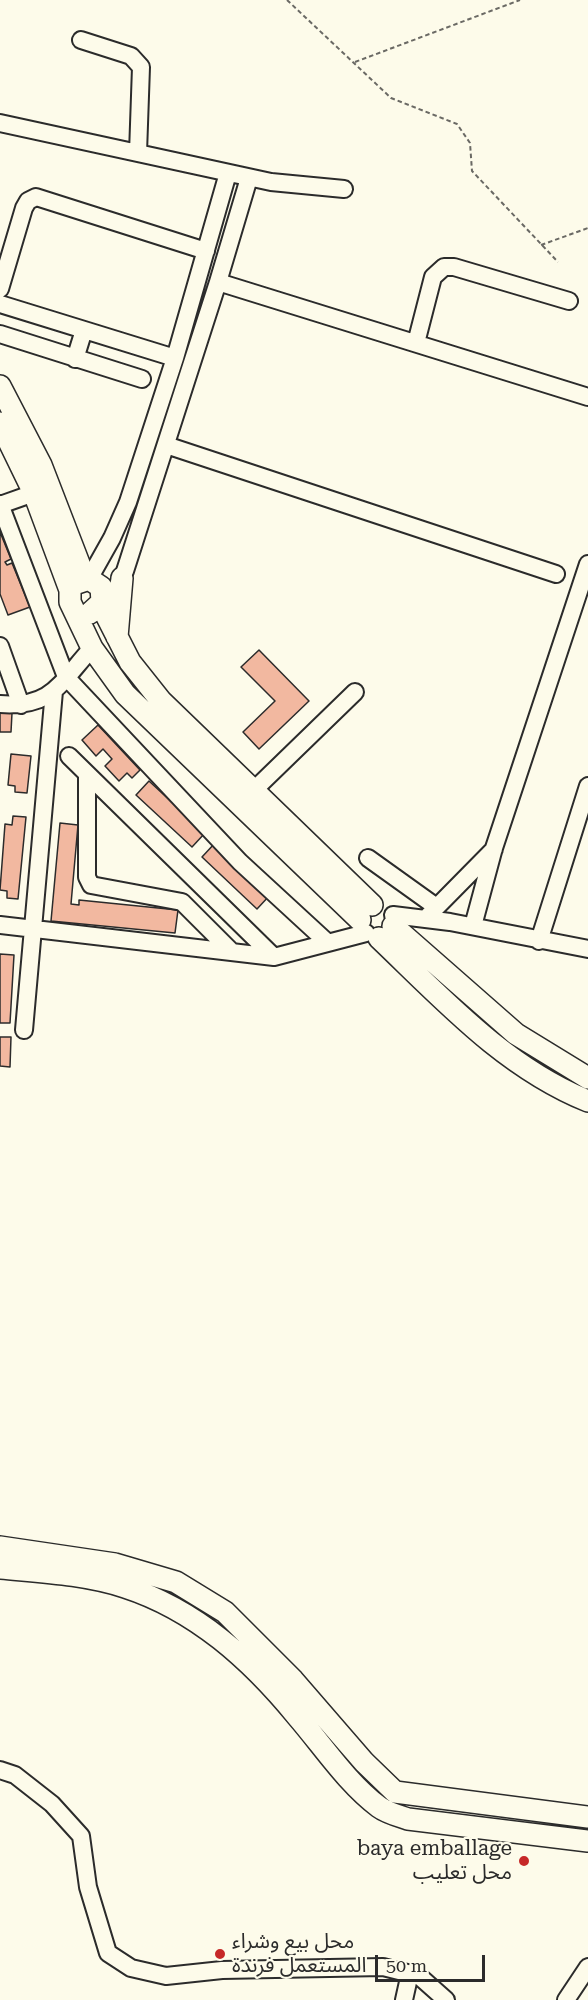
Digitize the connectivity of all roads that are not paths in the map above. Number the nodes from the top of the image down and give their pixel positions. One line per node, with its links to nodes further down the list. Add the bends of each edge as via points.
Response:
1 (81, 40): 3 (street, via 131,56 141,67)
2 (0, 123): 3 (street)
3 (138, 153): 4 (street)
4 (228, 173): 5 (street); 7 (street)
5 (249, 177): 6 (street); 8 (street)
6 (344, 189)
7 (206, 251): 9 (street, via 36,197 24,208); 15 (street)
8 (218, 282): 14 (street); 21 (street)
9 (0, 288)
10 (569, 301): 14 (street, via 444,267 433,277)
11 (0, 304): 12 (street)
12 (84, 330): 15 (street); 16 (street)
13 (0, 334): 16 (street)
14 (416, 343): 19 (street)
15 (175, 358): 27 (street, via 123,514)
16 (75, 359): 17 (street)
17 (142, 379)
18 (0, 386): 27 (main road, via 41,465)
19 (588, 397)
20 (0, 423): 22 (main road)
21 (165, 445): 25 (street); 26 (street)
22 (34, 493): 23 (street); 27 (main road)
23 (0, 505): 32 (street)
24 (588, 564): 41 (street)
25 (556, 574)
26 (122, 578): 28 (street); 29 (main road)
27 (80, 589): 28 (main road, via 101,587); 28 (main road, via 86,613); 31 (main road)
28 (102, 604): 29 (main road)
29 (117, 640): 40 (main road, via 161,701)
30 (0, 646): 36 (street)
31 (92, 648): 32 (street); 44 (main road, via 141,712)
32 (66, 677): 33 (street); 49 (street, via 240,862)
33 (54, 691): 36 (street, via 38,702); 47 (street)
34 (355, 692): 40 (street)
35 (0, 704): 36 (street)
36 (21, 705)
37 (69, 756): 38 (street)
38 (87, 776): 51 (street, via 87,877 91,885 182,902); 52 (street)
39 (588, 786): 48 (street)
40 (253, 791): 44 (main road)
41 (495, 848): 43 (street); 46 (street)
42 (368, 858): 43 (street)
43 (430, 912): 44 (street); 46 (street)
44 (377, 923): 49 (street); 54 (main road, via 516,1034); 55 (main road, via 504,1054 550,1084)
45 (0, 925): 47 (street)
46 (472, 926): 48 (street)
47 (32, 930): 51 (street); 53 (street)
48 (538, 940): 50 (street)
49 (328, 943): 52 (street)
50 (588, 949)
51 (231, 951): 52 (street)
52 (274, 957)
53 (24, 1030)
54 (588, 1078)
55 (588, 1101)
56 (0, 1547): 59 (main road, via 115,1564 176,1582 225,1612 395,1792)
57 (0, 1568): 60 (main road, via 78,1576 125,1587 172,1606 210,1631 266,1678 360,1790 381,1808 408,1819)
58 (0, 1770): 62 (street, via 15,1775 52,1804 81,1836 88,1887 108,1953 131,1968 166,1977 222,1970 383,1966)
59 (588, 1817)
60 (588, 1841)
61 (588, 1967): 65 (street)
62 (410, 1973): 63 (street); 64 (street)
63 (404, 2000)
64 (446, 2000)
65 (566, 2000)

